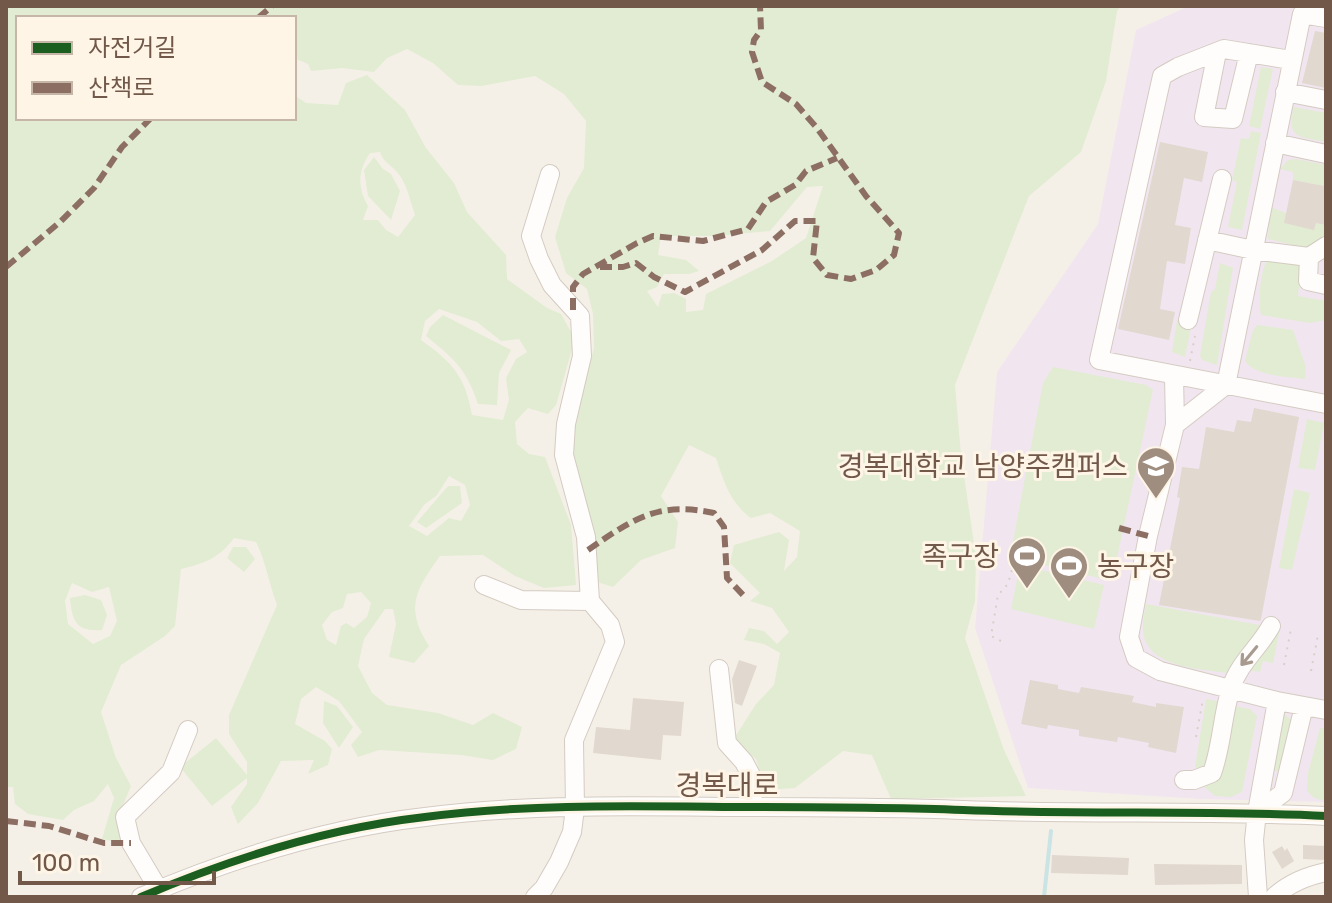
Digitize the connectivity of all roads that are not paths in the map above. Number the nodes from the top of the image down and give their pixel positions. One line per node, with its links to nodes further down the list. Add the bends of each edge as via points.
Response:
1 (1326, 18): 4 (street, via 1302,14)
2 (1217, 52): 3 (street); 3 (street, via 1204,117 1233,119); 17 (street, via 1162,76 1099,360)
3 (1249, 53): 4 (street)
4 (1291, 60): 5 (street)
5 (1285, 92): 6 (street); 7 (street)
6 (1326, 100)
7 (1275, 143): 8 (street); 13 (street)
8 (1326, 154)
9 (550, 174): 22 (street, via 531,236 552,285 580,316 582,356 564,455 586,537)
10 (1222, 179): 11 (street)
11 (1207, 240): 13 (street); 16 (street)
12 (1326, 246): 14 (street)
13 (1253, 250): 14 (street); 18 (street)
14 (1309, 257): 15 (street, via 1308,281)
15 (1326, 285)
16 (1188, 320)
17 (1180, 377): 18 (street); 20 (street)
18 (1226, 385): 19 (street); 20 (street)
19 (1326, 404)
20 (1175, 425): 25 (street, via 1129,637 1136,658 1160,671)
21 (484, 585): 22 (street, via 521,600)
22 (590, 601): 32 (street, via 610,625 615,642 574,740)
23 (1271, 626): 25 (street, one-way to 25, via 1242,663)
24 (719, 669): 31 (street, via 727,743 754,781)
25 (1231, 688): 26 (street); 30 (street, via 1212,773)
26 (1277, 701): 27 (street); 33 (street)
27 (1304, 706): 28 (street); 33 (street, via 1283,793)
28 (1326, 710)
29 (188, 730): 36 (street, via 171,772 125,817 131,843)
30 (1184, 780)
31 (752, 807): 32 (street, 경복대로); 33 (street, 경복대로)
32 (575, 808): 36 (street, 경복대로, via 425,817 368,826); 38 (street, via 572,832)
33 (1257, 812): 34 (street, 경복대로); 39 (street)
34 (1326, 816)
35 (1326, 872): 40 (street, via 1307,876)
36 (159, 890): 37 (street, 경복대로)
37 (141, 897)
38 (535, 897)
39 (1258, 897)
40 (1274, 897)

